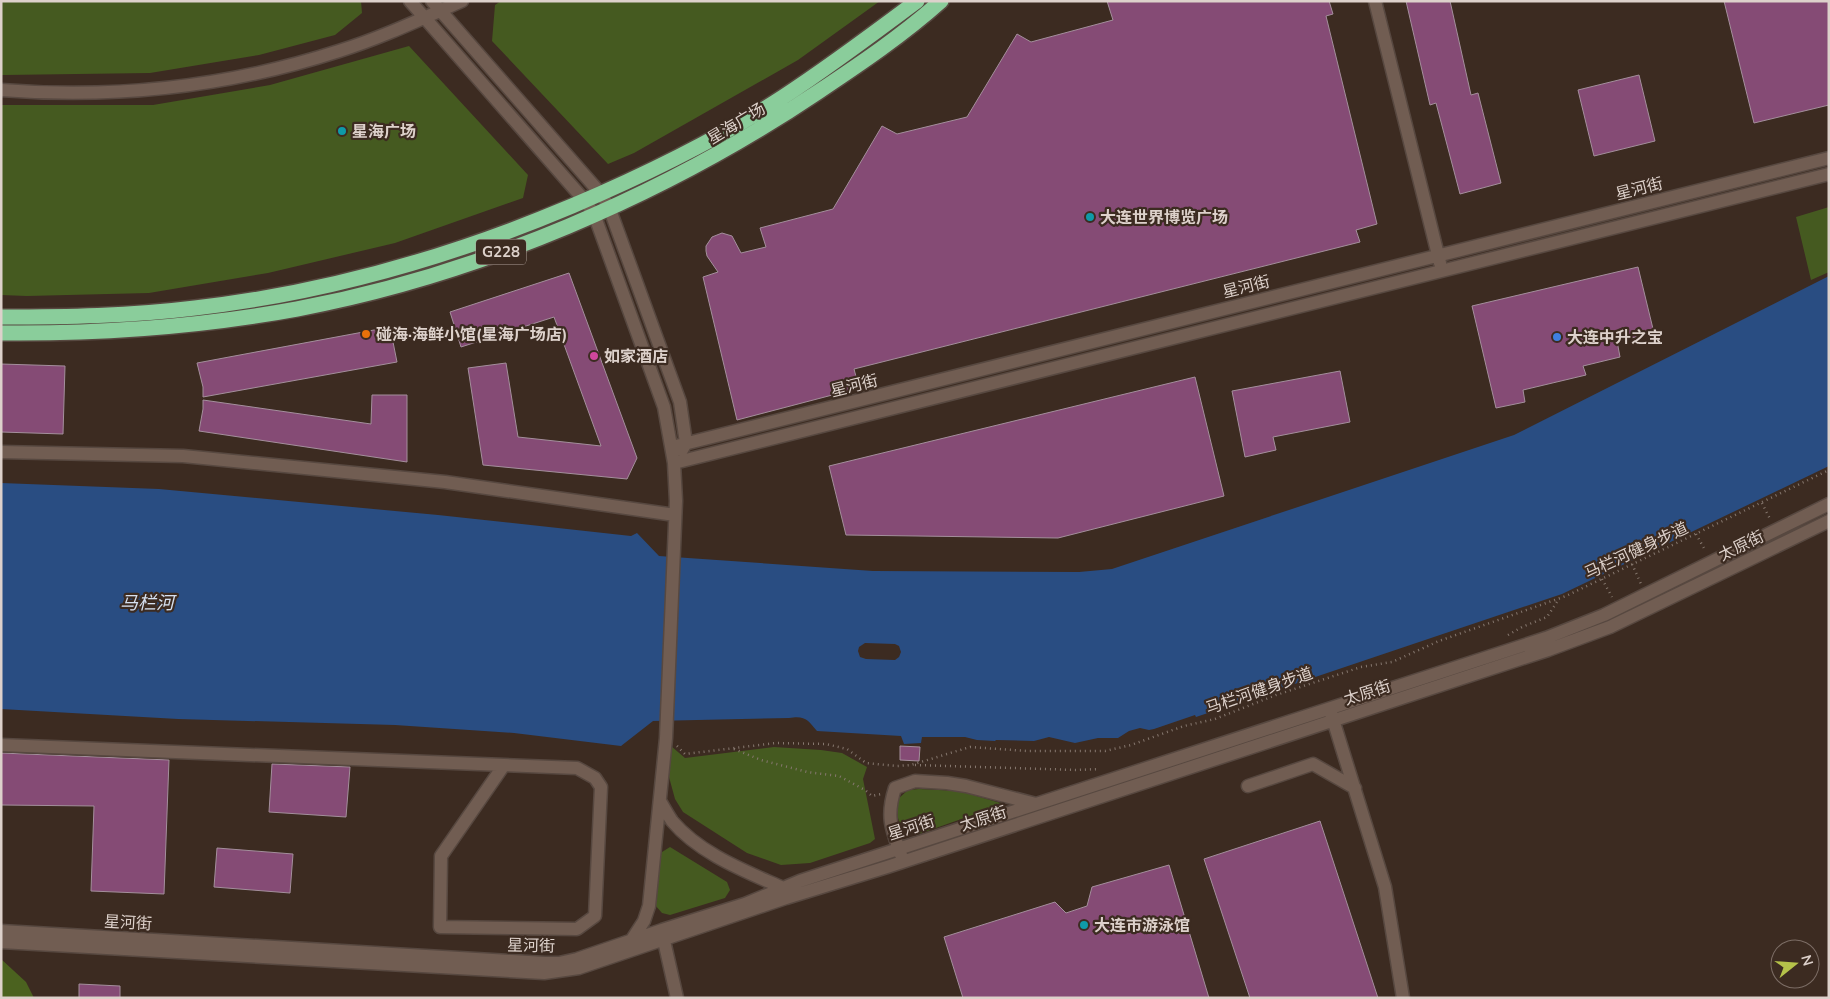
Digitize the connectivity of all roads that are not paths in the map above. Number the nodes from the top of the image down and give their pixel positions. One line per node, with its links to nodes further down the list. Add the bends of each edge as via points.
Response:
1 (410, 1): 7 (street)
2 (462, 1): 6 (street)
3 (917, 1): 11 (highway, 星海广场 / G228, via 782,98 710,140)
4 (941, 1): 13 (highway, 星海广场 / G228, via 864,61 792,110 718,155)
5 (1375, 1): 15 (street)
6 (436, 6): 7 (street); 11 (street)
7 (424, 18): 8 (street, via 339,51 277,69 214,82 86,93); 12 (street)
8 (1, 90)
9 (1829, 158): 15 (street, 星河街)
10 (1829, 174): 16 (street, 星河街)
11 (601, 194): 12 (highway, 星海广场 / G228); 13 (street)
12 (585, 201): 14 (street); 17 (highway, 星海广场 / G228, via 442,255 295,293 146,313)
13 (609, 208): 14 (highway, 星海广场 / G228); 19 (street, via 680,402)
14 (594, 214): 18 (highway, 星海广场 / G228, via 462,266 298,309 147,329); 20 (street, via 664,407)
15 (1438, 255): 16 (street); 19 (street, 星河街)
16 (1442, 271): 22 (street, 星河街)
17 (1, 317)
18 (1, 333)
19 (686, 443): 20 (street, 星河街); 22 (street)
20 (672, 447): 22 (street)
21 (1, 452): 24 (street, via 183,456 445,482)
22 (674, 463): 24 (street)
23 (1829, 504): 26 (street, 太原街, via 1617,608 1546,638)
24 (675, 514): 31 (street, via 669,739)
25 (1829, 521): 26 (street, 太原街, via 1610,627 1548,650)
26 (1332, 714): 30 (street); 32 (street, 太原街); 34 (street, 太原街)
27 (1, 745): 28 (street)
28 (504, 765): 28 (street, via 441,856 440,927 577,929 595,916 601,787 595,778 577,768)
29 (1248, 786): 30 (street, via 1313,764)
30 (1355, 788): 41 (street, via 1385,886)
31 (660, 801): 35 (street, via 672,820 690,838); 38 (street, via 649,906)
32 (1036, 804): 33 (street, 星河街); 33 (street, via 947,783 915,782 895,788 889,805)
33 (898, 849): 34 (street); 35 (street, 星河街, via 800,881)
34 (903, 862): 35 (street, 星河街)
35 (785, 893): 37 (street, 星河街)
36 (1, 931): 38 (street, 星河街, via 545,963 577,959)
37 (663, 935): 38 (street, 星河街); 39 (street, 星河街, via 579,968 544,973); 40 (street)
38 (631, 941)
39 (1, 942)
40 (677, 998)
41 (1403, 998)

